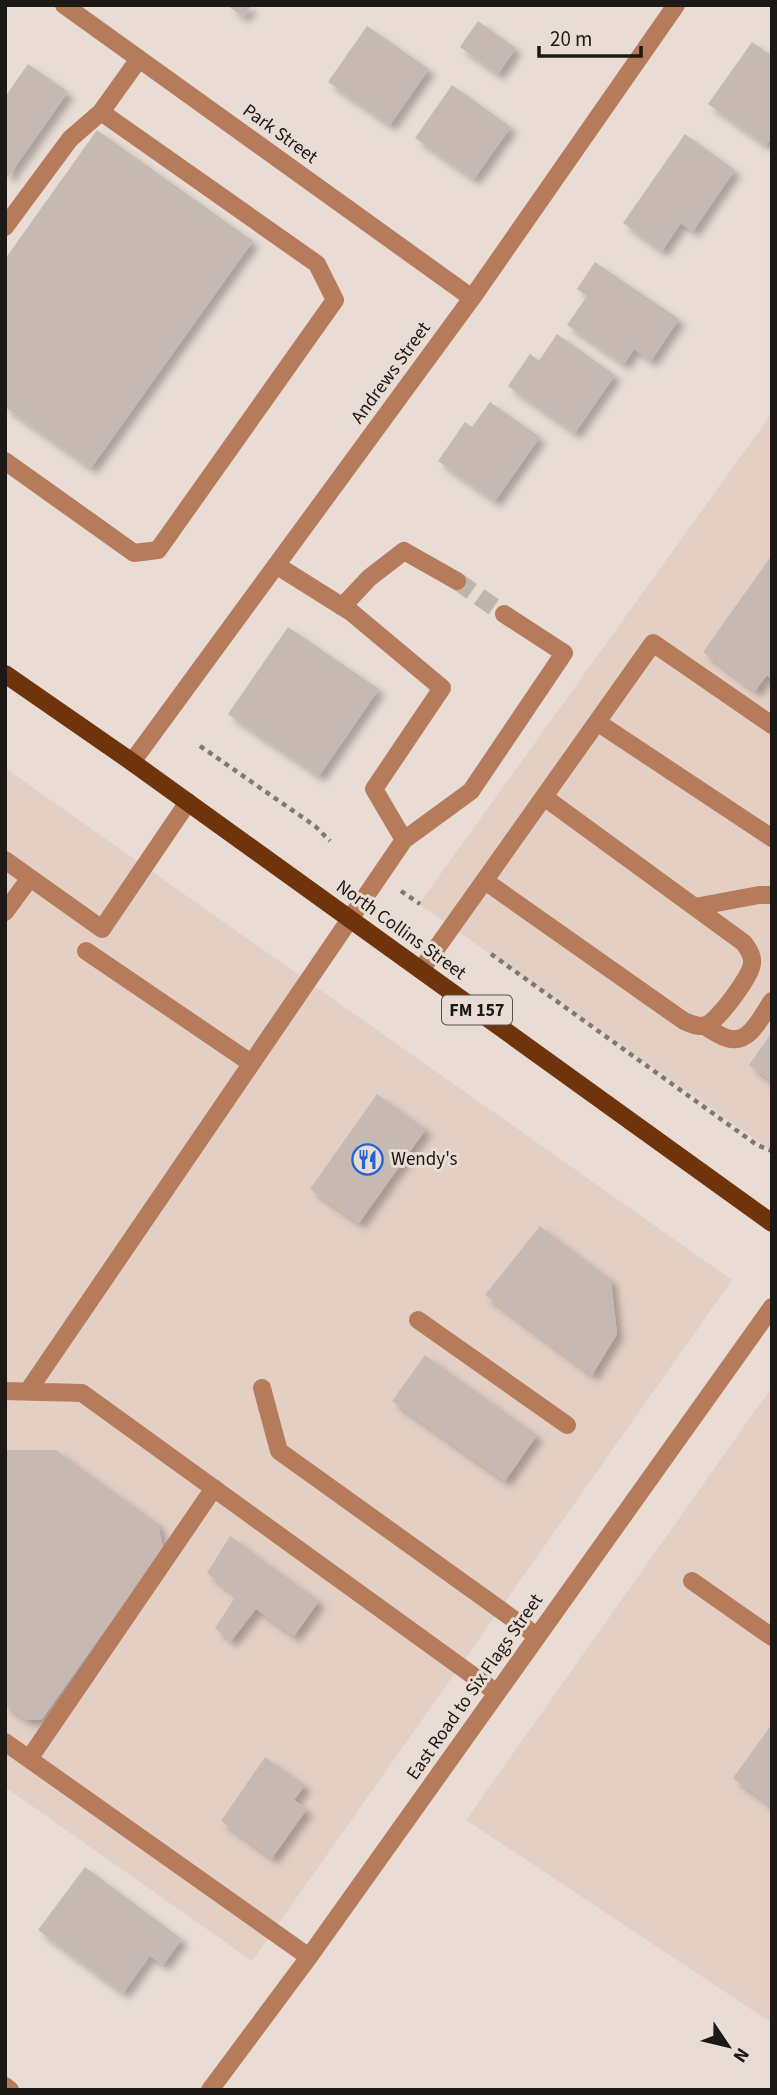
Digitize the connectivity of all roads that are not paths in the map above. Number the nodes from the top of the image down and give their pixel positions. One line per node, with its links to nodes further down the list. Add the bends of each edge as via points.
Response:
1 (64, 5): 3 (street, Park Street)
2 (676, 5): 6 (street, Andrews Street)
3 (139, 59): 4 (street); 6 (street, Park Street)
4 (100, 112): 5 (street, via 70,139); 7 (street, via 317,264 335,300 158,550 134,553)
5 (5, 228)
6 (472, 298): 8 (street, Andrews Street)
7 (5, 461)
8 (276, 565): 10 (street); 15 (street, Andrews Street)
9 (457, 581): 10 (street, via 404,551)
10 (342, 607): 19 (street, via 442,688 374,789)
11 (504, 614): 19 (street, via 564,653 471,791)
12 (5, 674): 15 (main road, North Collins Street / FM 157)
13 (597, 722): 14 (street, via 653,643); 16 (street); 18 (street)
14 (772, 726)
15 (132, 762): 17 (main road, North Collins Street / FM 157)
16 (544, 797): 22 (street); 24 (street)
17 (188, 802): 21 (street, via 102,929); 26 (main road, North Collins Street / FM 157)
18 (772, 838)
19 (404, 840): 26 (street)
20 (5, 860): 21 (street)
21 (30, 878): 25 (street)
22 (485, 881): 28 (street); 30 (street, via 684,1021)
23 (772, 895): 24 (street)
24 (695, 907): 30 (street, via 744,943 753,961 750,973 714,1021)
25 (5, 912)
26 (350, 919): 28 (main road, North Collins Street / FM 157); 31 (street)
27 (86, 951): 31 (street)
28 (421, 970): 32 (main road, North Collins Street / FM 157)
29 (772, 1001): 30 (street, via 741,1039 729,1039)
30 (705, 1026)
31 (251, 1063): 37 (street)
32 (772, 1223)
33 (772, 1307): 42 (street, East Road to Six Flags Street)
34 (418, 1320): 38 (street)
35 (262, 1388): 42 (street, via 279,1451)
36 (5, 1391): 37 (street)
37 (28, 1391): 39 (street, via 82,1393)
38 (567, 1425)
39 (214, 1488): 43 (street); 45 (street)
40 (692, 1581): 41 (street)
41 (766, 1633)
42 (537, 1636): 43 (street, East Road to Six Flags Street)
43 (497, 1693): 46 (street, East Road to Six Flags Street)
44 (5, 1742): 45 (street)
45 (29, 1759): 46 (street)
46 (309, 1958): 49 (street, East Road to Six Flags Street)
47 (5, 2086): 48 (street)
48 (10, 2090)
49 (210, 2090)

